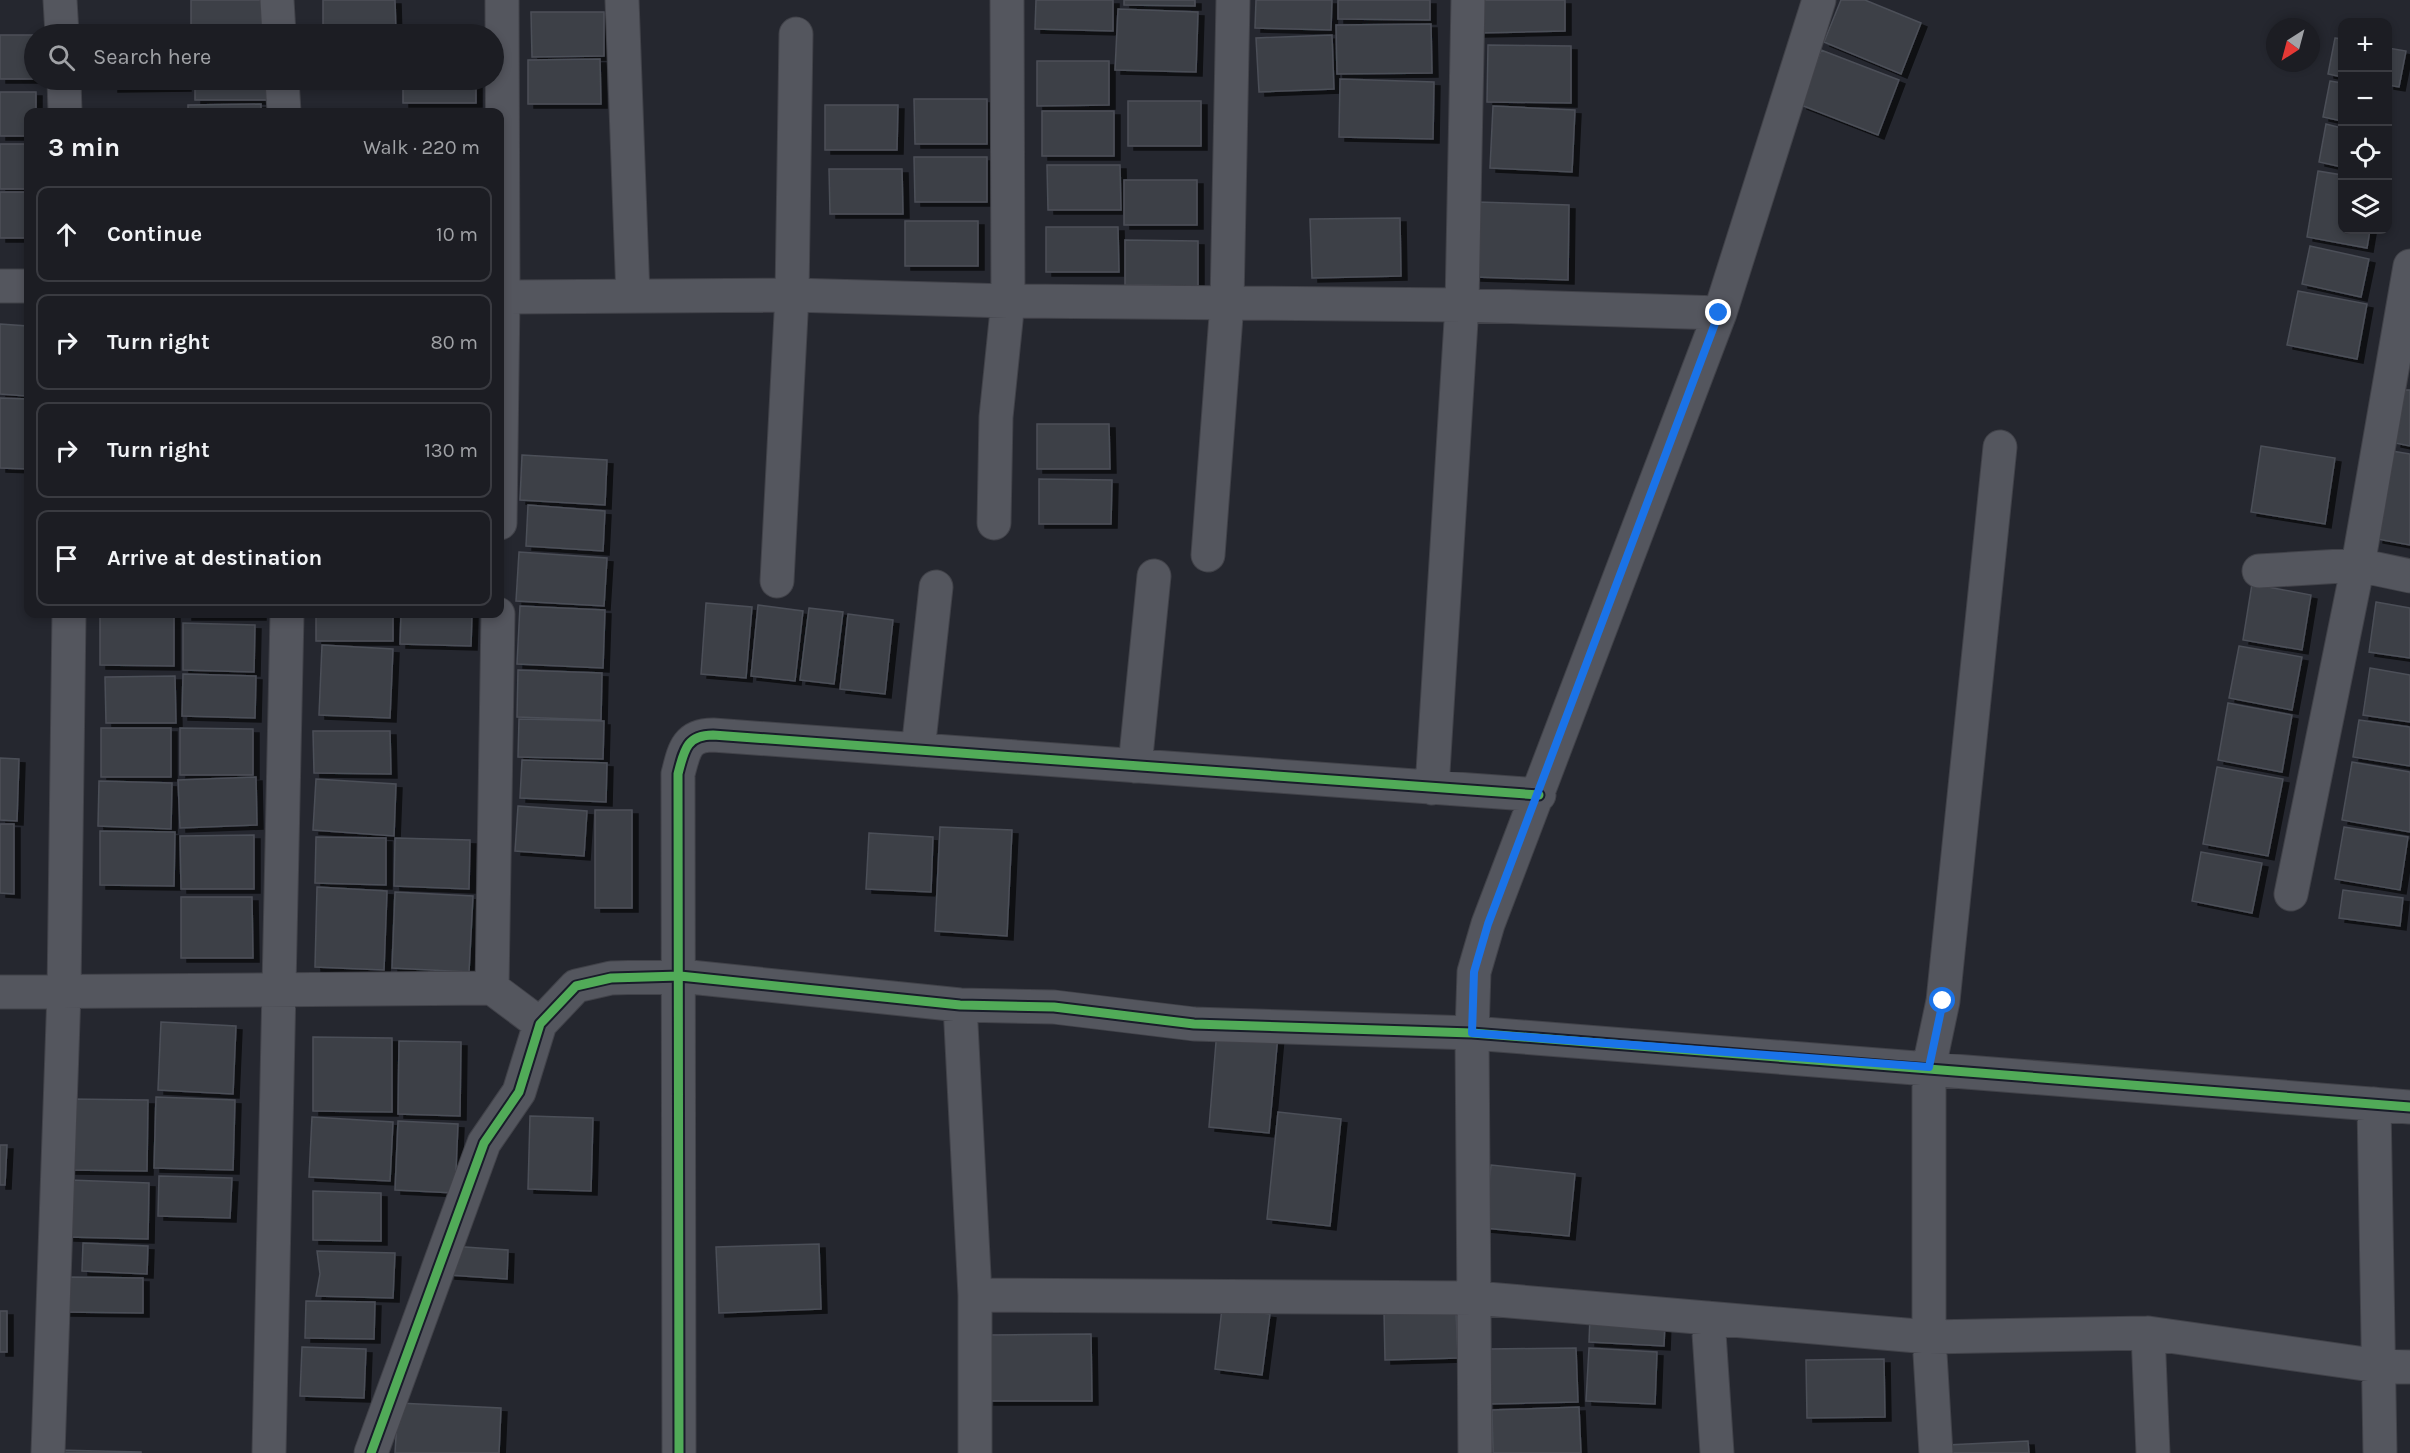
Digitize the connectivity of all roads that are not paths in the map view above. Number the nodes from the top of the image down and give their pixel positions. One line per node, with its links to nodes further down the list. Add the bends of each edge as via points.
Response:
1 (60, 0): 9 (street)
2 (277, 0): 10 (street)
3 (502, 0): 11 (street)
4 (622, 0): 23 (street)
5 (1007, 0): 25 (street)
6 (1233, 0): 26 (street)
7 (1468, 0): 27 (street)
8 (1819, 0): 28 (street)
9 (61, 24)
10 (278, 24)
11 (502, 24)
12 (796, 33): 22 (street)
13 (64, 90): 16 (street)
14 (283, 90): 17 (street)
15 (502, 90): 18 (street)
16 (65, 108)
17 (284, 108)
18 (502, 108)
19 (2410, 266): 32 (street)
20 (0, 286): 21 (street)
21 (24, 286)
22 (792, 295): 23 (street); 25 (street); 36 (street)
23 (633, 296): 24 (street)
24 (504, 297)
25 (1008, 301): 26 (street); 30 (street, via 996,417)
26 (1227, 303): 27 (street); 31 (street)
27 (1462, 305): 28 (street); 43 (street)
28 (1719, 313): 44 (street)
29 (2000, 447): 54 (street, via 1943,1001)
30 (994, 523)
31 (1208, 555)
32 (2358, 565): 33 (street); 35 (street); 45 (street)
33 (2259, 571)
34 (1154, 576): 42 (street)
35 (2410, 576)
36 (777, 581)
37 (936, 587): 41 (street)
38 (69, 618): 50 (street)
39 (287, 618): 48 (street)
40 (498, 618): 47 (street)
41 (918, 750): 42 (street); 46 (street, via 713,735 694,739 684,750 678,774)
42 (1135, 766): 43 (street)
43 (1432, 788): 44 (street)
44 (1539, 795): 53 (street, via 1488,924 1474,972)
45 (2291, 894)
46 (680, 976): 51 (street); 52 (street, via 611,978 576,986); 66 (street)
47 (492, 988): 48 (street); 52 (street)
48 (278, 990): 50 (street); 64 (street)
49 (0, 992): 50 (street)
50 (64, 992): 63 (street)
51 (960, 1005): 53 (street, via 1054,1007 1194,1024); 57 (street)
52 (540, 1024): 65 (street, via 519,1092 484,1143)
53 (1472, 1033): 54 (street); 58 (street)
54 (1929, 1067): 55 (street); 61 (street)
55 (2374, 1104): 56 (street); 62 (street)
56 (2410, 1107)
57 (975, 1295): 58 (street); 67 (street)
58 (1474, 1298): 59 (street); 68 (street)
59 (1708, 1318): 61 (street); 69 (street)
60 (2148, 1333): 61 (street); 62 (street); 71 (street)
61 (1929, 1337): 70 (street)
62 (2395, 1366): 72 (street)
63 (48, 1453)
64 (269, 1453)
65 (371, 1453)
66 (679, 1453)
67 (975, 1453)
68 (1475, 1453)
69 (1717, 1453)
70 (1936, 1453)
71 (2153, 1453)
72 (2380, 1453)

